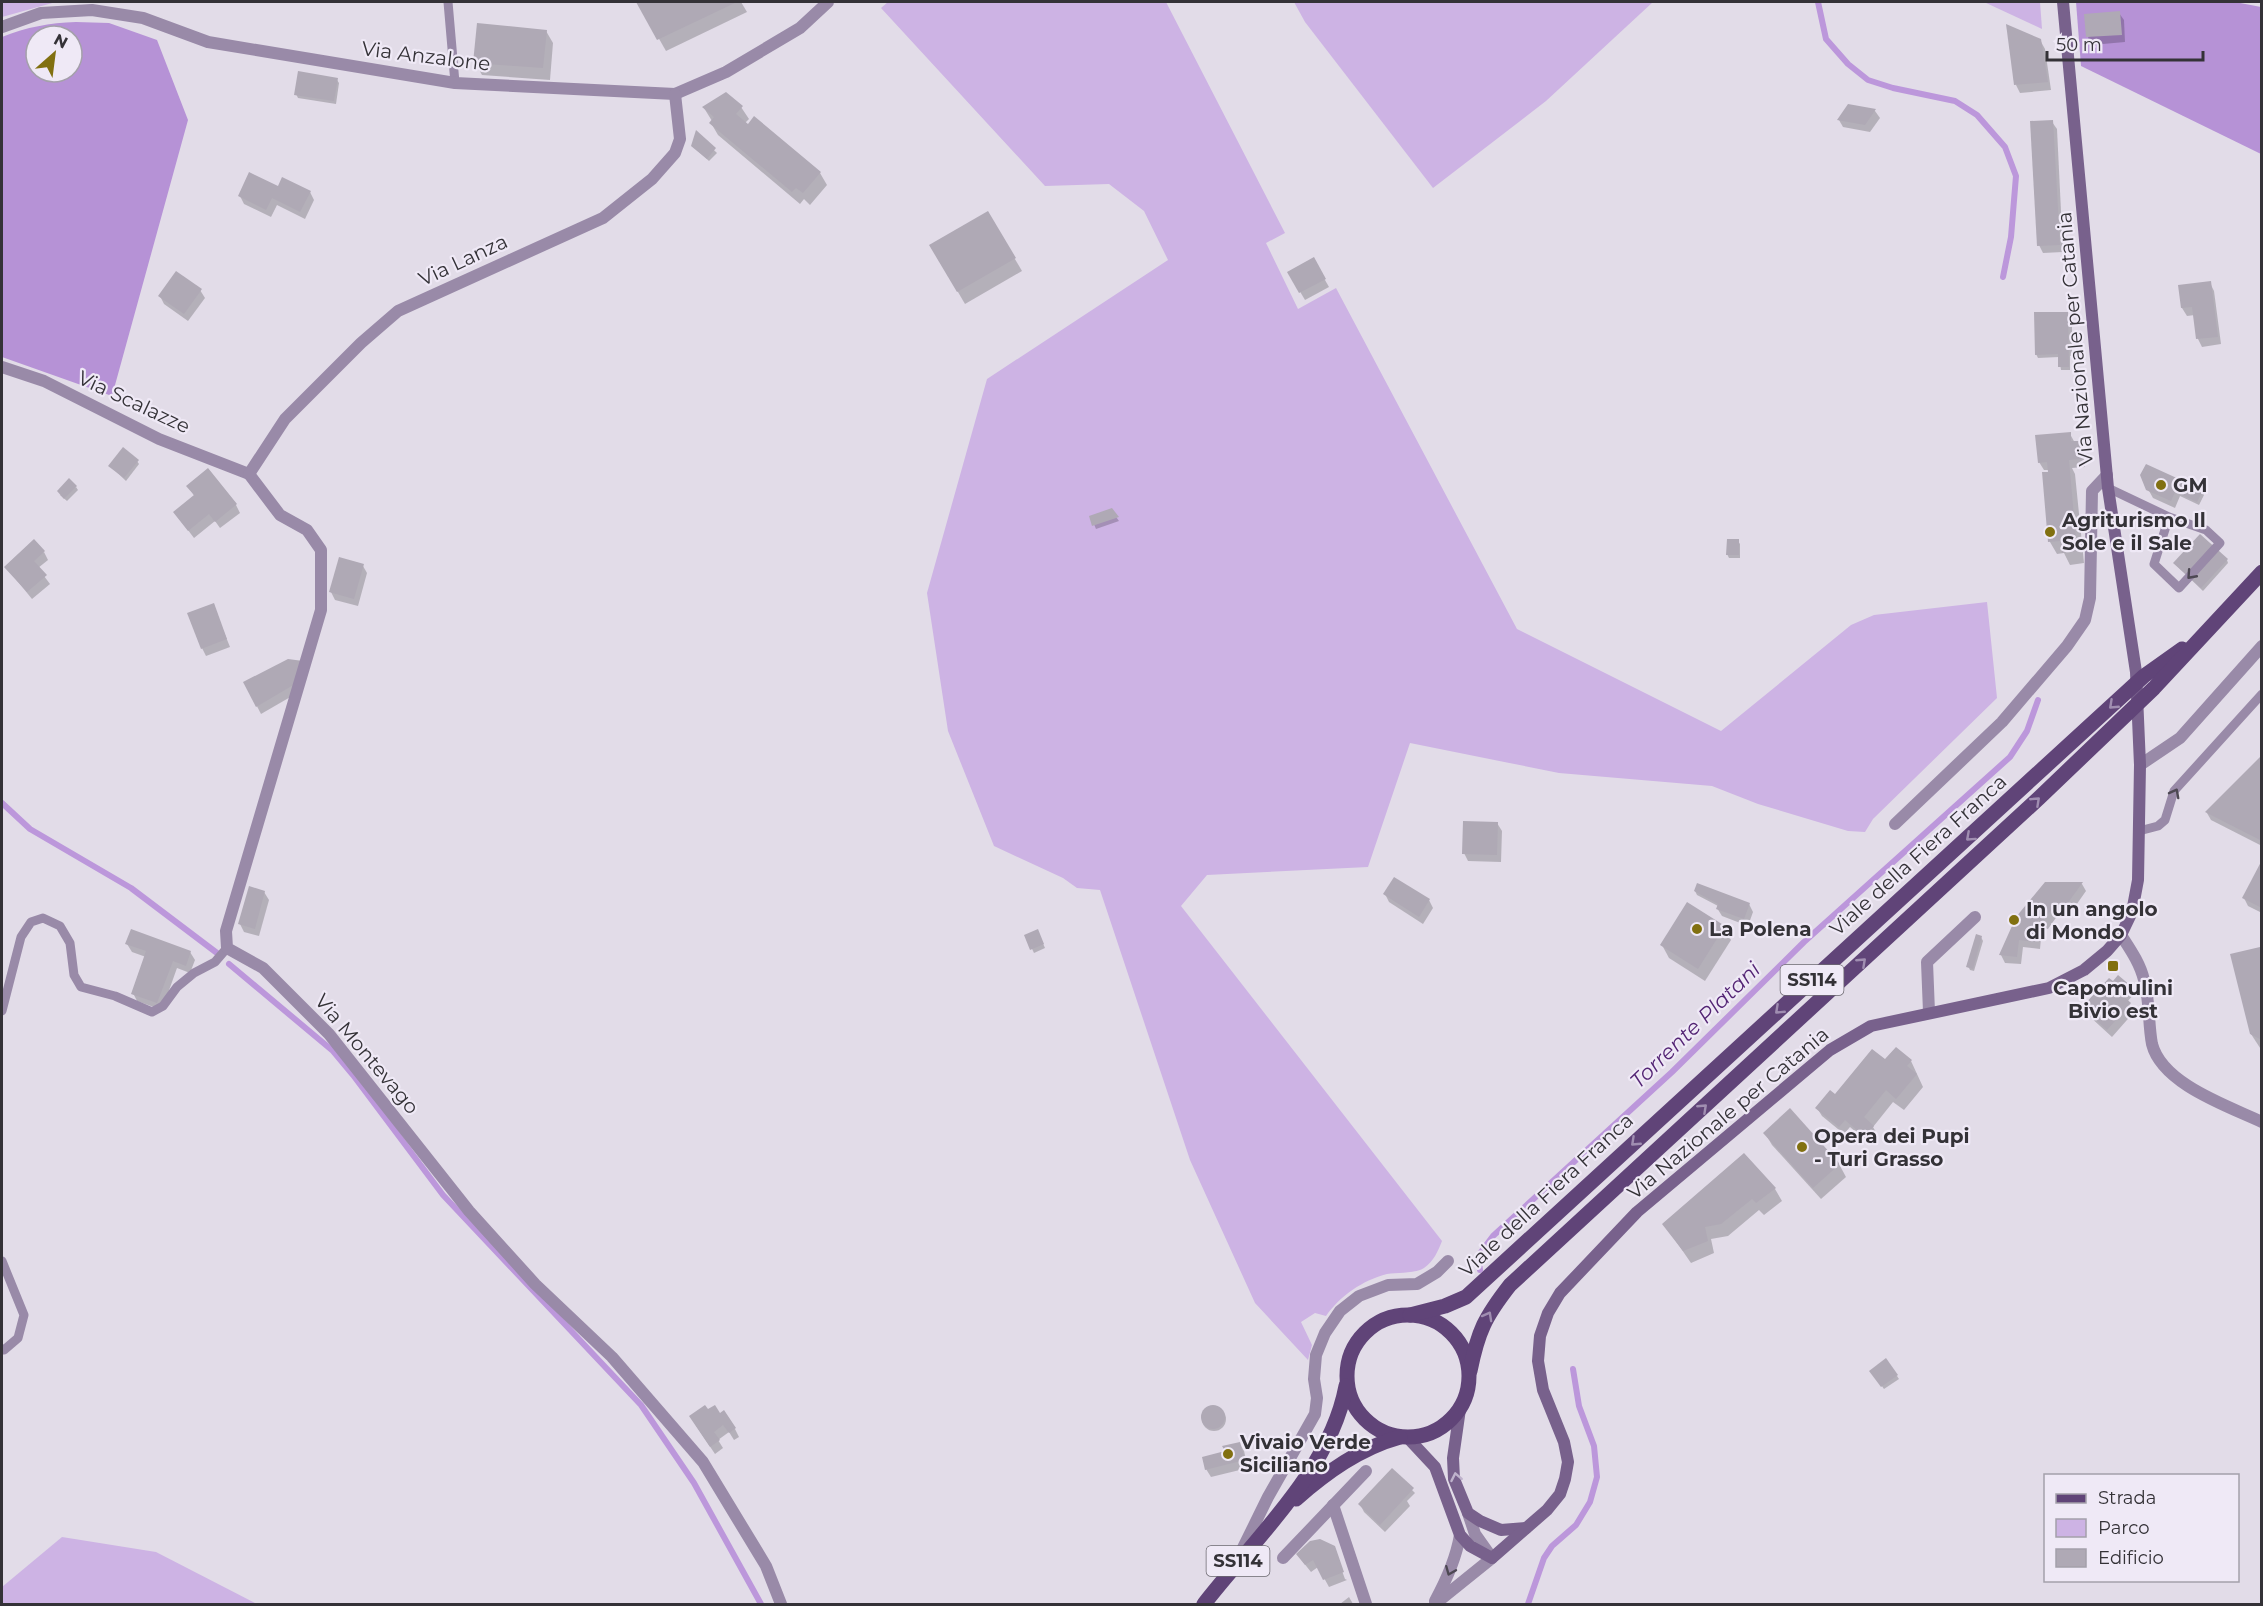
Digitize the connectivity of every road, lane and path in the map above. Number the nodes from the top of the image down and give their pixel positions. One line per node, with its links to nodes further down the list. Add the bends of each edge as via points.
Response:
1 (448, 2): 5 (lane)
2 (828, 2): 6 (street, Via Anzalone, via 800,28 726,72)
3 (2063, 2): 9 (main road, Via Nazionale per Catania)
4 (2, 27): 5 (street, Via Anzalone, via 41,13 92,10 143,18 208,42)
5 (455, 83): 6 (street, Via Anzalone)
6 (675, 94): 8 (street, Via Lanza, via 680,139 675,153 652,179 603,218 398,311 285,419)
7 (2, 367): 8 (street, Via Scalazze, via 44,381 159,439)
8 (249, 474): 20 (street, via 280,515 307,530 321,550 321,610 226,931)
9 (2108, 482): 10 (lane); 15 (main road, Via Nazionale per Catania, via 2136,672); 16 (street, via 2092,491 2090,598 2085,620 2002,722)
10 (2169, 517): 10 (lane, one-way to 10, via 2206,530 2220,543 2179,588 2154,564)
11 (2262, 572): 12 (main road, Viale della Fiera Franca / SS114)
12 (2209, 630): 26 (main road, Viale della Fiera Franca / SS114, one-way to 26, via 2144,676 1466,1297); 28 (main road, Viale della Fiera Franca / SS114, one-way to 12, via 1488,1313 1510,1285 2039,798)
13 (2262, 646): 15 (street, via 2180,738)
14 (2262, 694): 17 (lane, one-way to 14, via 2165,820 2174,790)
15 (2140, 765): 17 (main road, Via Nazionale per Catania)
16 (1895, 824)
17 (2139, 831): 19 (main road, Via Nazionale per Catania, via 2138,880 2132,912)
18 (1975, 917): 22 (street, via 1926,962)
19 (2121, 935): 22 (main road, Via Nazionale per Catania, via 2084,970 2049,988); 23 (street, via 2144,980 2153,1046 2166,1068 2196,1091)
20 (227, 948): 21 (lane, via 152,1012 81,987 74,975 70,943 60,926 43,918 31,922 21,937); 41 (street, Via Montevago, via 263,968 329,1034 469,1211 535,1284 612,1357 703,1462 766,1566)
21 (2, 1011)
22 (1929, 1012): 36 (main road, Via Nazionale per Catania, via 1871,1026 1830,1050 1637,1212 1560,1293 1540,1336 1538,1361 1543,1390 1568,1462 1560,1494)
23 (2262, 1122)
24 (1448, 1261): 40 (street, via 1417,1284 1388,1285 1359,1296 1340,1311 1316,1355 1315,1414)
25 (2, 1262): 27 (lane, via 24,1315 18,1338)
26 (1410, 1315): 28 (main road, via 1430,1318 1453,1334); 29 (main road, via 1389,1318 1366,1332 1351,1354)
27 (2, 1349)
28 (1470, 1371): 30 (main road, via 1468,1391)
29 (1347, 1381): 31 (main road, via 1352,1401 1364,1418 1381,1430); 35 (main road, via 1340,1415 1326,1447)
30 (1460, 1409): 31 (main road, via 1434,1432); 34 (main road, one-way to 30, via 1454,1479)
31 (1404, 1437): 35 (main road, via 1377,1443 1340,1464); 37 (main road, via 1435,1467)
32 (1366, 1471): 33 (street)
33 (1333, 1505): 38 (street); 43 (street)
34 (1468, 1513): 36 (main road, via 1501,1530); 39 (street, via 1475,1534)
35 (1275, 1518): 40 (main road, SS114)
36 (1526, 1528): 39 (main road, Via Nazionale per Catania)
37 (1460, 1535): 39 (main road, via 1470,1546); 44 (street, one-way to 44, via 1458,1551)
38 (1283, 1558)
39 (1492, 1558): 44 (street)
40 (1233, 1567): 42 (main road, SS114)
41 (781, 1605)
42 (1204, 1605)
43 (1366, 1605)
44 (1434, 1605)

